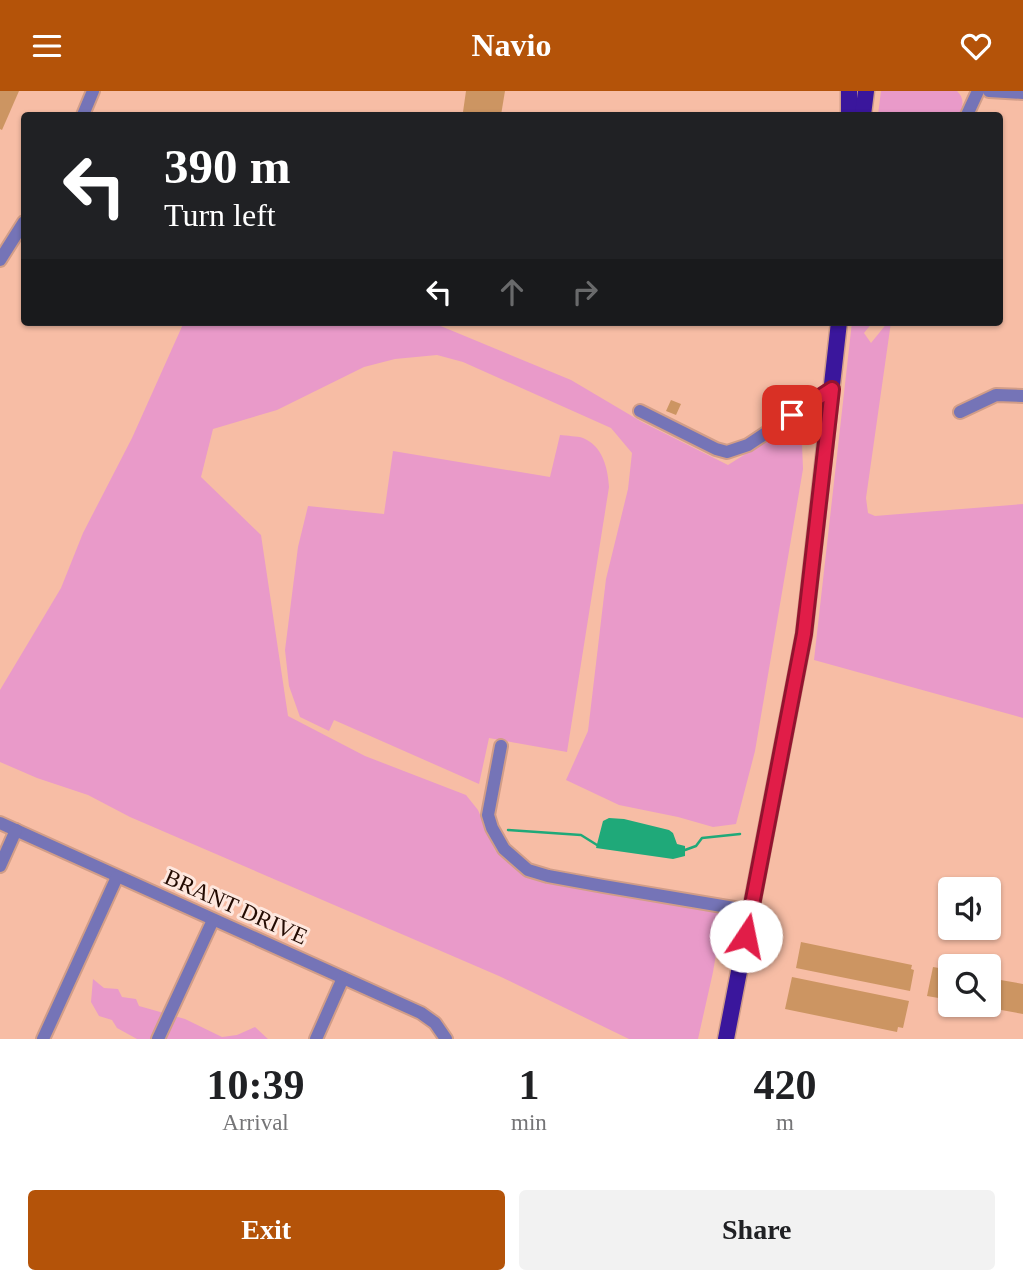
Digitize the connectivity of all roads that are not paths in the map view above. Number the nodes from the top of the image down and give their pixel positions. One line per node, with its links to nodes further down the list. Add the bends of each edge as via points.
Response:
1 (93, 91): 7 (street)
2 (849, 91): 8 (main road)
3 (866, 91): 9 (main road)
4 (978, 91): 10 (street)
5 (989, 91): 6 (street)
6 (1023, 93)
7 (84, 112)
8 (849, 112)
9 (863, 112)
10 (968, 112)
11 (21, 227): 12 (street)
12 (0, 260)
13 (839, 326): 14 (main road)
14 (832, 389): 16 (street, via 748,445 727,452); 23 (main road, via 804,634)
15 (1023, 396): 17 (street, via 996,395)
16 (640, 411)
17 (960, 412)
18 (501, 746): 23 (street, via 488,815 504,849 528,870)
19 (0, 823): 20 (street, BRANT DRIVE)
20 (16, 831): 21 (street); 22 (street, BRANT DRIVE)
21 (0, 866)
22 (117, 877): 24 (street, BRANT DRIVE); 26 (street)
23 (752, 911): 30 (main road)
24 (213, 920): 25 (street, BRANT DRIVE); 27 (street)
25 (343, 978): 28 (street); 29 (street, BRANT DRIVE, via 421,1013)
26 (43, 1039)
27 (158, 1039)
28 (316, 1039)
29 (446, 1039)
30 (726, 1039)

